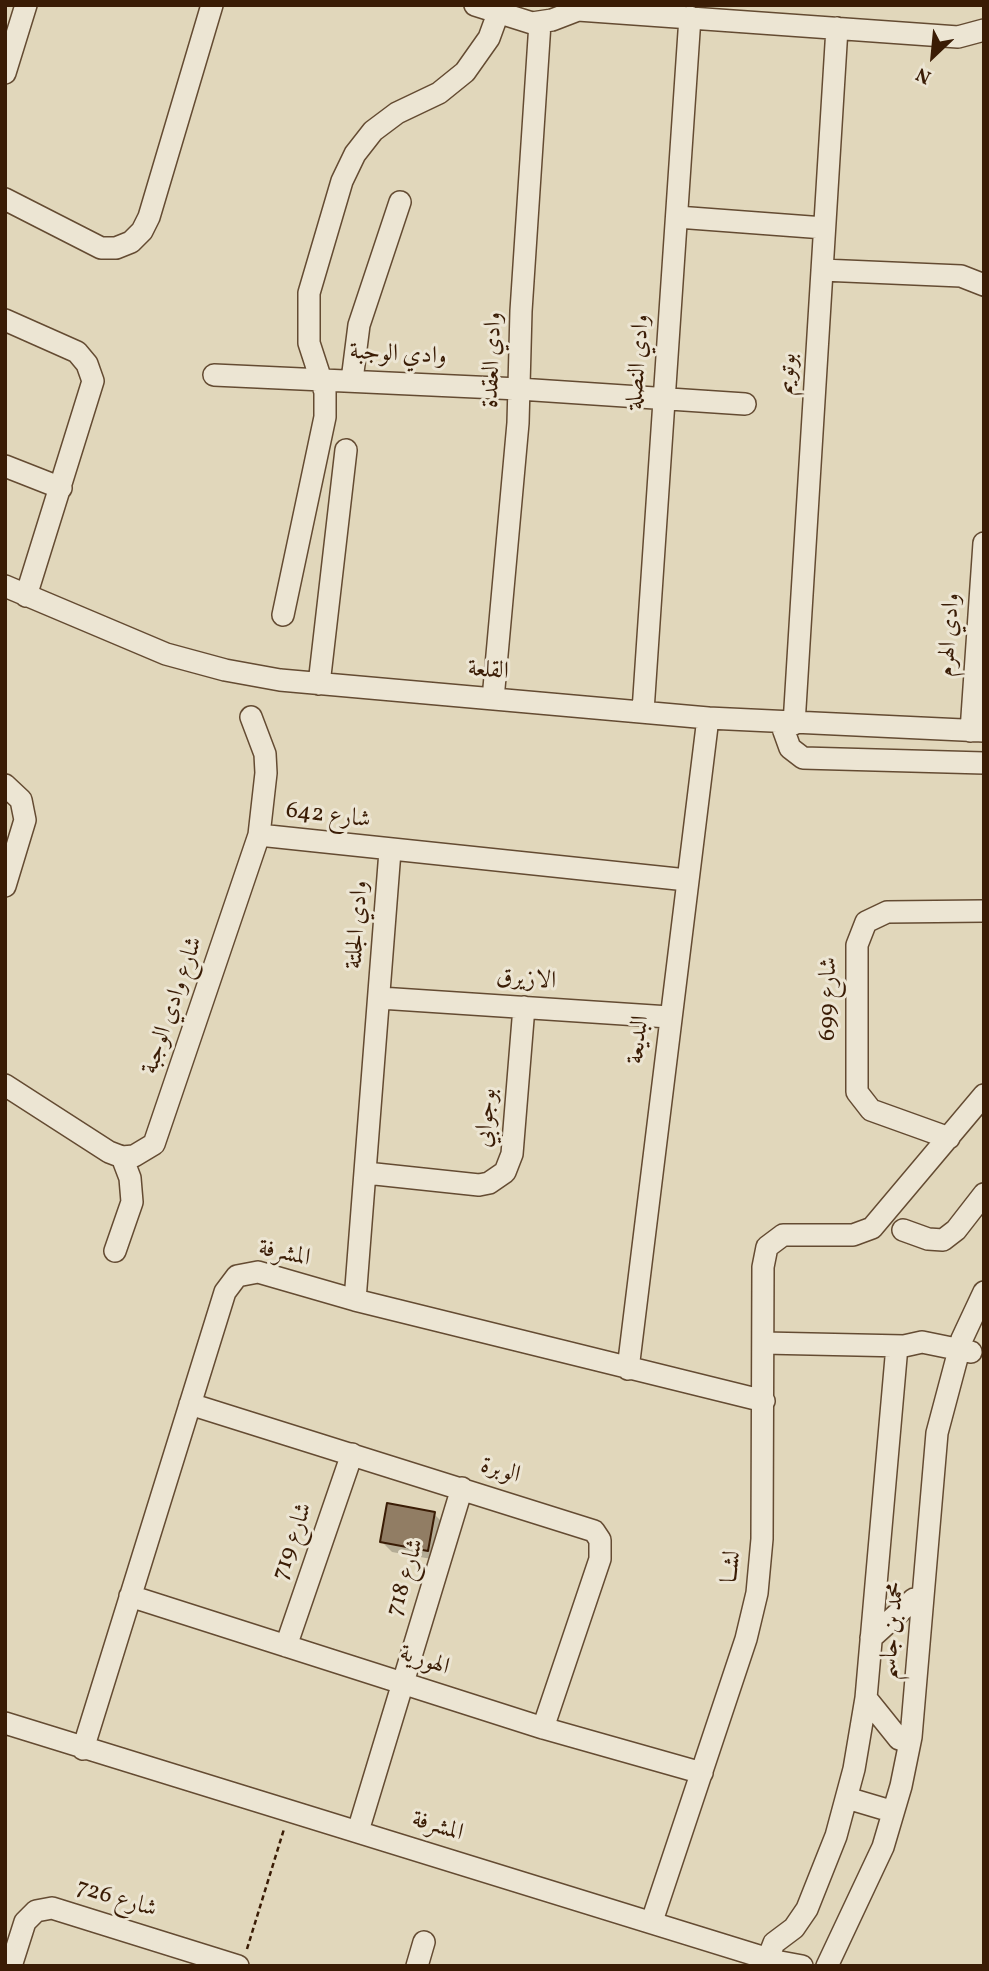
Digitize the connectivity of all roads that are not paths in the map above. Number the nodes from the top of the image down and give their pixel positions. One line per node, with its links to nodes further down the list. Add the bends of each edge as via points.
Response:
1 (26, 5): 10 (street)
2 (212, 5): 11 (street, via 149,217 131,242 101,248)
3 (475, 5): 4 (street)
4 (500, 9): 7 (street); 19 (street, via 485,44 465,72 439,93 384,121 363,142 348,167 309,293 309,343)
5 (614, 9): 6 (street); 7 (street, via 578,10)
6 (690, 17): 8 (street); 13 (street, وادي النصلة)
7 (540, 23): 21 (street, وادي العقدة)
8 (837, 28): 9 (street, via 958,37); 14 (street, بوتويم)
9 (984, 30)
10 (5, 73)
11 (5, 199)
12 (400, 202): 20 (street, via 359,325)
13 (677, 217): 14 (street); 22 (street, وادي النصلة)
14 (824, 228): 15 (street, بوتويم)
15 (822, 270): 16 (street, via 961,276); 36 (street, بوتويم)
16 (984, 285)
17 (5, 320): 26 (street, via 76,352 91,372 92,390)
18 (214, 375): 19 (street, وادي الوجبة)
19 (320, 379): 20 (street, وادي الوجبة); 30 (street, via 325,417)
20 (352, 380): 21 (street, وادي الوجبة)
21 (520, 388): 22 (street, وادي الوجبة); 32 (street, وادي العقدة)
22 (664, 398): 23 (street, وادي الوجبة); 33 (street, وادي النصلة)
23 (745, 404)
24 (346, 450): 31 (street)
25 (5, 466): 26 (street)
26 (61, 488): 29 (street)
27 (984, 543): 37 (street, وادي الهرم)
28 (5, 586): 29 (street, القلعة)
29 (26, 596): 31 (street, القلعة, via 166,654 245,675)
30 (283, 615)
31 (319, 684): 32 (street, القلعة)
32 (493, 699): 33 (street, القلعة)
33 (643, 711): 35 (street, القلعة)
34 (251, 717): 40 (street, شارع وادي الوجبة, via 266,773)
35 (708, 718): 36 (street, القلعة); 42 (street, البديعة)
36 (787, 723): 37 (street, القلعة); 38 (street, via 790,748 803,758)
37 (977, 731)
38 (984, 763)
39 (5, 785): 43 (street, via 22,800 25,820)
40 (259, 835): 41 (street, شارع 642); 51 (street, شارع وادي الوجبة, via 159,1134 145,1152)
41 (390, 851): 42 (street, وادي الجلتة); 45 (street, وادي الجلتة)
42 (687, 880): 47 (street, البديعة)
43 (5, 886)
44 (984, 911): 50 (street, شارع 699, via 887,912 866,922 857,945 857,1091 871,1110)
45 (380, 998): 46 (street, الازيرق); 52 (street, وادي الجلتة)
46 (524, 1007): 47 (street, الازيرق); 52 (street, بوجوابي, via 512,1154 505,1172 479,1185)
47 (669, 1017): 63 (street, البديعة)
48 (5, 1085): 51 (street)
49 (984, 1094): 50 (street)
50 (949, 1138): 60 (street, via 872,1228 853,1235 795,1234 774,1240 764,1257)
51 (122, 1157): 56 (street, via 131,1178 132,1202)
52 (366, 1172): 58 (street, وادي الجلتة)
53 (984, 1194): 54 (street)
54 (976, 1220): 55 (street, via 943,1240)
55 (903, 1230)
56 (115, 1251)
57 (984, 1272): 59 (street, محمد بن جاسم, via 976,1285)
58 (355, 1300): 63 (street, المشرفة); 65 (street, المشرفة, via 258,1272 237,1276 225,1292)
59 (981, 1305): 62 (street, محمد بن جاسم)
60 (764, 1343): 61 (street); 64 (street, لشــا)
61 (901, 1346): 62 (street, via 922,1342); 71 (street)
62 (963, 1358): 66 (street, محمد بن جاسم); 92 (street, محمد بن جاسم, via 944,1455 915,1758 879,1881)
63 (628, 1370): 64 (street, المشرفة)
64 (764, 1401): 79 (street, لشــا, via 757,1592)
65 (190, 1404): 67 (street, الوبرة); 69 (street, المشرفة)
66 (941, 1413): 70 (street, via 926,1443); 84 (street, محمد بن جاسم, via 909,1750 883,1847)
67 (352, 1454): 68 (street, الوبرة); 72 (street, شارع 719)
68 (462, 1488): 73 (street, شارع 718); 76 (street, الوبرة, via 584,1526 600,1540 600,1559)
69 (131, 1596): 72 (street, الهورية); 78 (street, المشرفة)
70 (914, 1599): 71 (street); 77 (street)
71 (871, 1638): 74 (street)
72 (286, 1646): 73 (street, الهورية)
73 (403, 1683): 76 (street, الهورية); 82 (street, شارع 718)
74 (866, 1698): 77 (street); 80 (street)
75 (5, 1723): 78 (street, المشرفة)
76 (543, 1728): 79 (street, الهورية)
77 (899, 1739): 81 (street)
78 (83, 1749): 82 (street, المشرفة)
79 (702, 1773): 83 (street, لشــا)
80 (847, 1798): 81 (street); 87 (street, via 807,1909 794,1928 774,1944)
81 (884, 1809): 84 (street, via 844,1905)
82 (358, 1831): 83 (street, المشرفة)
83 (652, 1921): 87 (street, المشرفة)
84 (843, 1933): 91 (street, محمد بن جاسم)
85 (424, 1942): 89 (street)
86 (242, 1959): 88 (street, شارع 726, via 52,1908 36,1911 25,1922)
87 (771, 1963): 90 (street, المشرفة)
88 (11, 1966)
89 (417, 1966)
90 (802, 1966)
91 (827, 1966)
92 (838, 1966)

